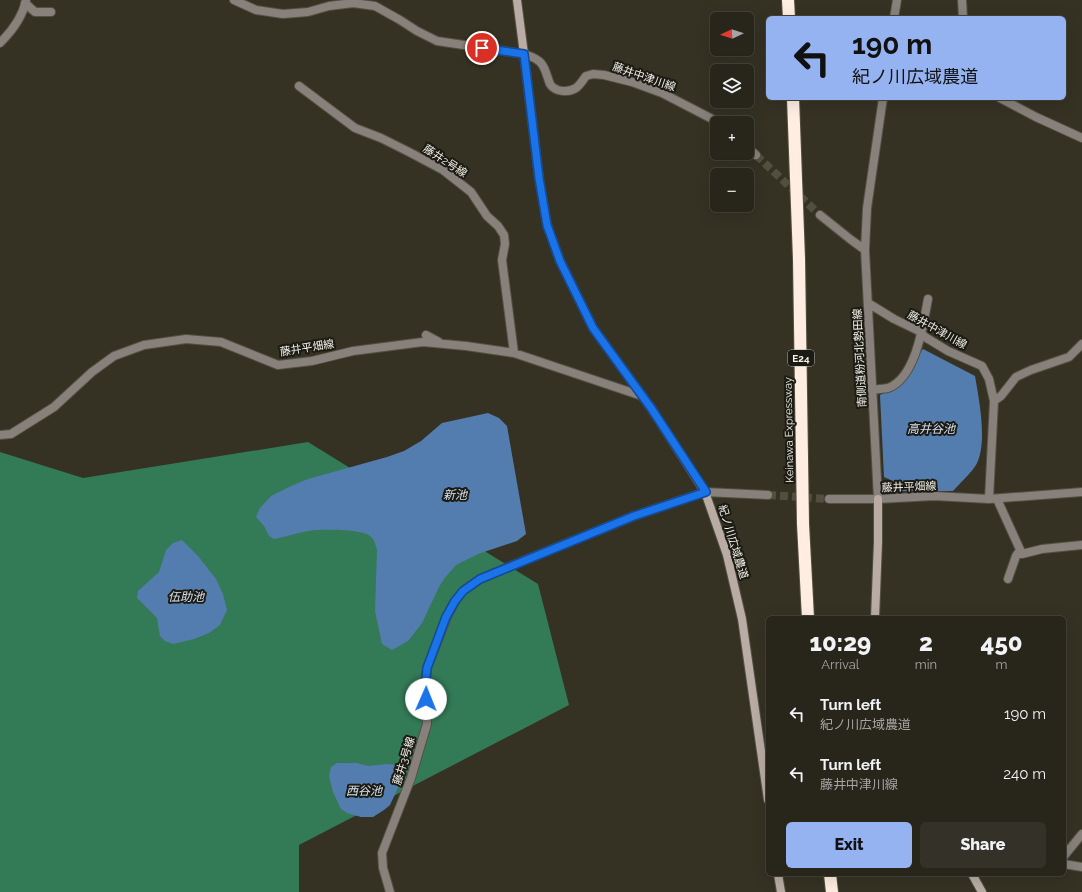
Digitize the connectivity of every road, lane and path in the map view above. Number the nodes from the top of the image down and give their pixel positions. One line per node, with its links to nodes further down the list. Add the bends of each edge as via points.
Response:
1 (234, 0): 12 (street, 藤井中津川線, via 256,10 283,14 353,3 375,6 437,41)
2 (516, 0): 12 (street, 紀ノ川広域農道)
3 (788, 0): 8 (highway)
4 (897, 0): 9 (street)
5 (962, 0): 10 (street)
6 (25, 2): 7 (street, via 35,12); 11 (street, via 14,26)
7 (51, 12)
8 (789, 16)
9 (894, 16)
10 (963, 16)
11 (0, 43)
12 (524, 51): 17 (street, 藤井中津川線, via 542,63 551,85 557,90 575,89 586,76 592,74 604,75 662,93); 29 (street, 紀ノ川広域農道, via 547,225 560,261 593,328)
13 (299, 86): 27 (street, 藤井2号線, via 355,128 443,170 471,192 487,216 504,234 502,260)
14 (793, 100): 41 (highway, Keinawa Expressway / E24, via 799,259 803,524)
15 (883, 100): 20 (street, 南側道粉河北勢田線, via 867,208)
16 (1004, 100): 18 (street)
17 (710, 118)
18 (1082, 138)
19 (820, 215): 20 (street)
20 (865, 250): 22 (street, 南側道粉河北勢田線)
21 (928, 299): 23 (street)
22 (868, 303): 23 (street, 藤井中津川線); 28 (street, 南側道粉河北勢田線)
23 (921, 332): 28 (street, via 916,353 903,377 888,388); 30 (street, 藤井中津川線, via 948,351 982,366 990,379)
24 (426, 335): 25 (street)
25 (442, 344): 27 (street, 藤井平畑線); 31 (street, 藤井平畑線, via 423,342 353,351 278,365 221,342 186,339 144,344 114,356 92,372 54,407 11,434)
26 (1082, 344): 30 (street, via 1069,357 1016,377 1001,396)
27 (514, 353): 29 (street, 藤井平畑線)
28 (872, 390): 36 (street, 南側道粉河北勢田線)
29 (642, 396): 32 (street, 紀ノ川広域農道)
30 (994, 400): 37 (street, 藤井中津川線)
31 (0, 435)
32 (706, 492): 34 (street); 43 (street, 紀ノ川広域農道, via 727,555 742,619); 51 (street, 藤井3号線, via 634,516 480,579 463,591 455,601 446,617 427,668 427,724 411,778 382,853 383,868)
33 (1082, 492): 37 (street, 藤井平畑線)
34 (768, 495)
35 (829, 499): 36 (street, 藤井平畑線)
36 (878, 499): 37 (street, 藤井平畑線, via 934,496); 42 (street, 南側道粉河北勢田線)
37 (993, 499): 39 (street)
38 (1082, 545): 39 (street, via 1042,548 1022,554)
39 (1020, 550): 40 (street)
40 (1008, 579)
41 (808, 616)
42 (876, 616)
43 (766, 786)
44 (1082, 834): 45 (street)
45 (1066, 854)
46 (1066, 864): 47 (street)
47 (1082, 867)
48 (778, 876): 52 (street)
49 (830, 876): 53 (highway)
50 (973, 876): 54 (street)
51 (390, 892)
52 (781, 892)
53 (832, 892)
54 (982, 892)

